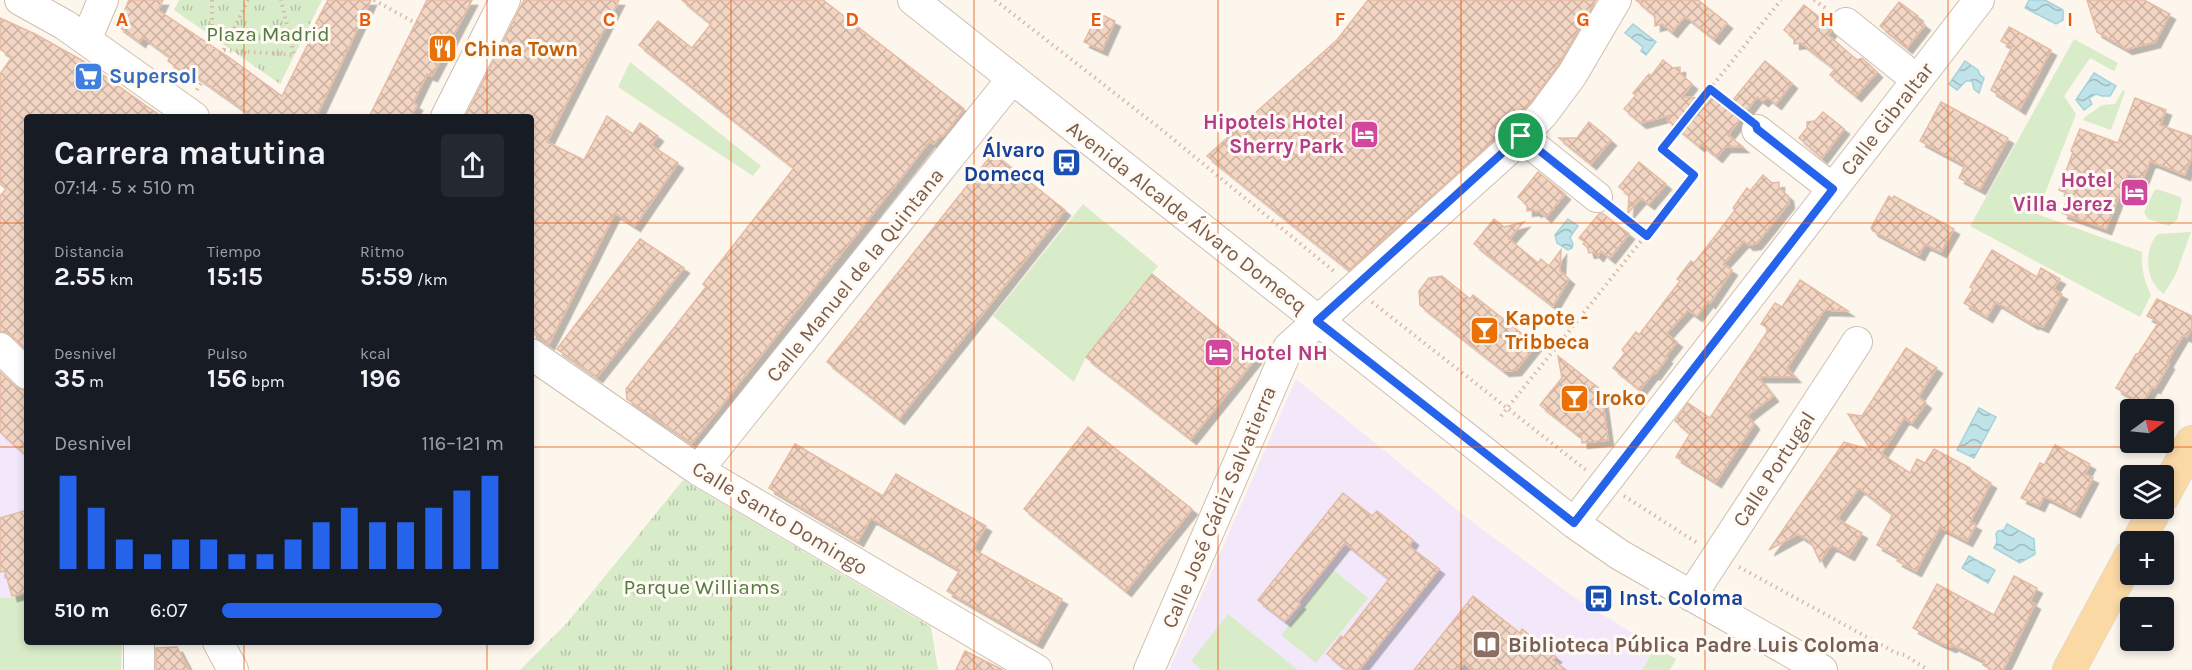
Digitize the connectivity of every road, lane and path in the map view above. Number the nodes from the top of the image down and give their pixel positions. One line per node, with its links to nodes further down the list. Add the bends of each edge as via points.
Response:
1 (20, 0): 16 (street)
2 (103, 0): 16 (street)
3 (212, 0): 15 (path)
4 (248, 0): 17 (path)
5 (281, 0): 17 (path, via 294,55)
6 (374, 0): 14 (path)
7 (505, 0): 23 (street)
8 (913, 0): 19 (street, Avenida Alcalde Álvaro Domecq)
9 (995, 0): 29 (path)
10 (1616, 0): 25 (street, Calle José Cádiz Salvatierra, via 1572,75)
11 (1781, 0): 21 (path)
12 (1979, 0): 20 (street, Calle Gibraltar)
13 (1846, 23): 20 (street)
14 (417, 24)
15 (212, 36)
16 (86, 40): 22 (street)
17 (224, 50): 18 (path)
18 (221, 55)
19 (1012, 79): 31 (street, Avenida Alcalde Álvaro Domecq); 39 (street, Calle Manuel de la Quintana)
20 (1917, 80): 26 (street, Calle Gibraltar)
21 (1710, 89): 24 (path); 28 (path, via 1662,149 1694,175)
22 (190, 114)
23 (448, 114)
24 (1757, 129): 26 (street)
25 (1521, 136): 27 (street); 31 (street, Calle José Cádiz Salvatierra)
26 (1833, 189): 43 (street, Calle Gibraltar)
27 (1597, 197): 28 (path)
28 (1647, 236): 36 (path)
29 (1337, 274)
30 (1370, 300): 36 (path)
31 (1317, 321): 43 (street, Avenida Alcalde Álvaro Domecq); 52 (street, Calle José Cádiz Salvatierra, via 1288,348)
32 (1857, 342): 44 (street, Calle Portugal)
33 (0, 348): 35 (street)
34 (534, 356): 39 (street, Calle Santo Domingo)
35 (24, 371)
36 (1508, 409): 37 (path); 40 (path)
37 (1502, 416)
38 (2192, 442): 41 (main road)
39 (698, 470): 51 (street, Calle Santo Domingo)
40 (1588, 471)
41 (2174, 476)
42 (1622, 495): 44 (path)
43 (1574, 523): 46 (street, Avenida Alcalde Álvaro Domecq)
44 (1718, 555): 46 (street, Calle Portugal); 54 (path)
45 (2120, 576): 55 (main road)
46 (1691, 596): 53 (street, Avenida Alcalde Álvaro Domecq)
47 (139, 645): 49 (street)
48 (220, 645): 50 (street)
49 (139, 670)
50 (233, 670)
51 (1037, 670)
52 (1149, 670)
53 (1822, 670)
54 (1928, 670)
55 (2069, 670)

